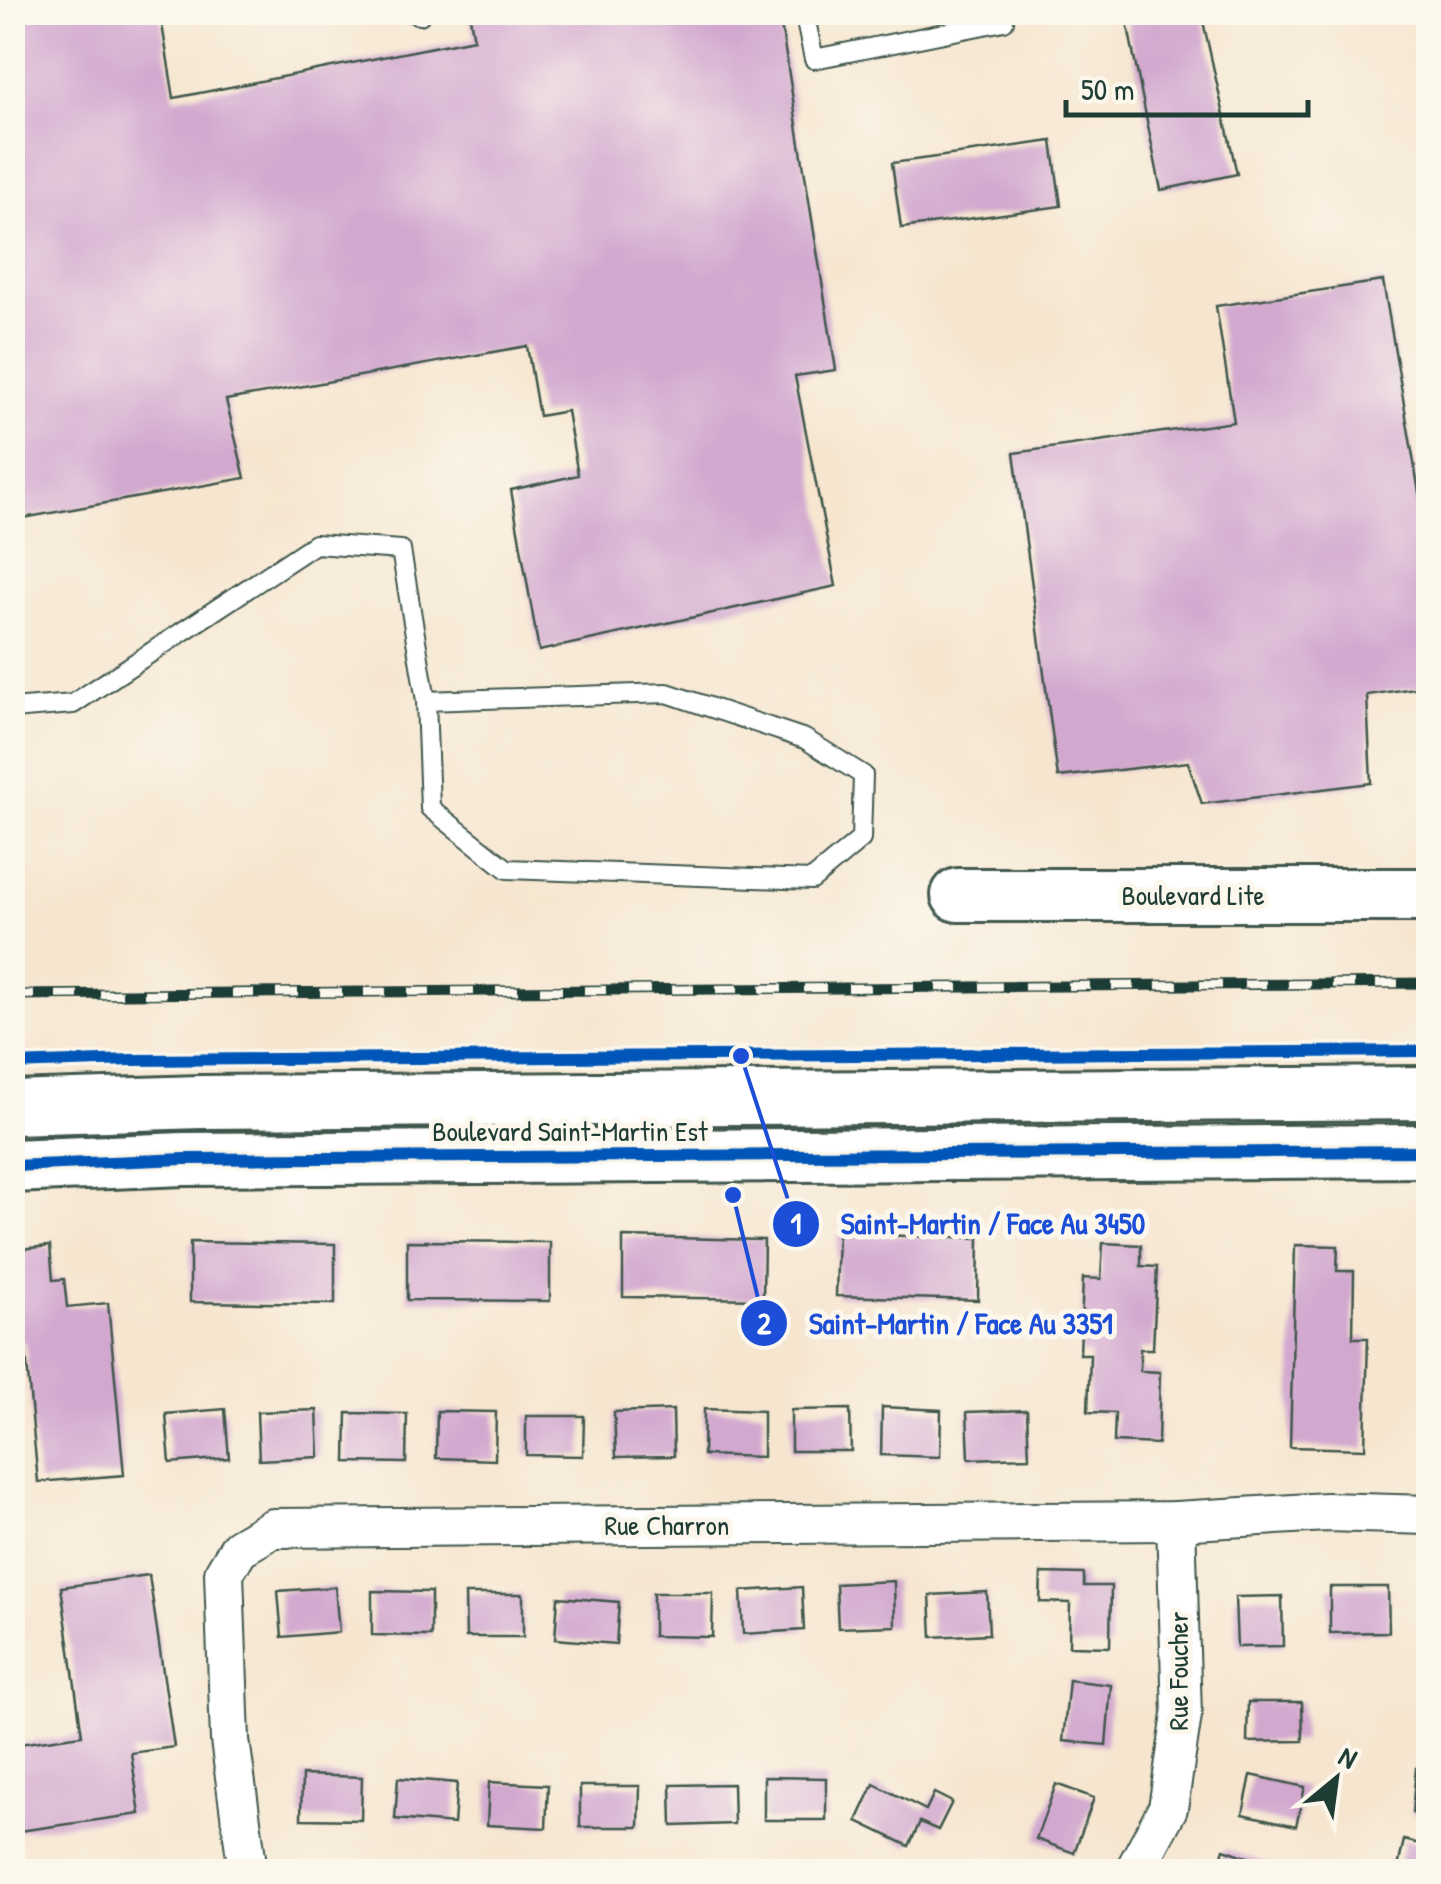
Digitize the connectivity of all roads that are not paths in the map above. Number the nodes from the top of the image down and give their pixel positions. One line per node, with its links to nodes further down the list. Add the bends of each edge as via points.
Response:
1 (804, 12): 2 (lane, via 814,60)
2 (1004, 22)
3 (426, 701): 3 (lane, via 430,808 507,869 812,880 861,840 864,775 805,739 668,693); 4 (lane, via 401,550 315,544 73,704)
4 (12, 709)
5 (958, 894): 6 (main road, Boulevard Lite)
6 (1428, 895)
7 (1428, 1093): 8 (main road, Boulevard Saint-Martin Est)
8 (12, 1108)
9 (1428, 1151): 10 (main road, Boulevard Saint-Martin Est, via 184,1159)
10 (12, 1166)
11 (1428, 1515): 12 (street, Rue Charron, via 1327,1512)
12 (1176, 1521): 13 (street, Rue Charron, via 273,1528 239,1548 224,1574 230,1740); 14 (street, Rue Foucher, via 1182,1715 1168,1808)
13 (248, 1872)
14 (1134, 1872)

